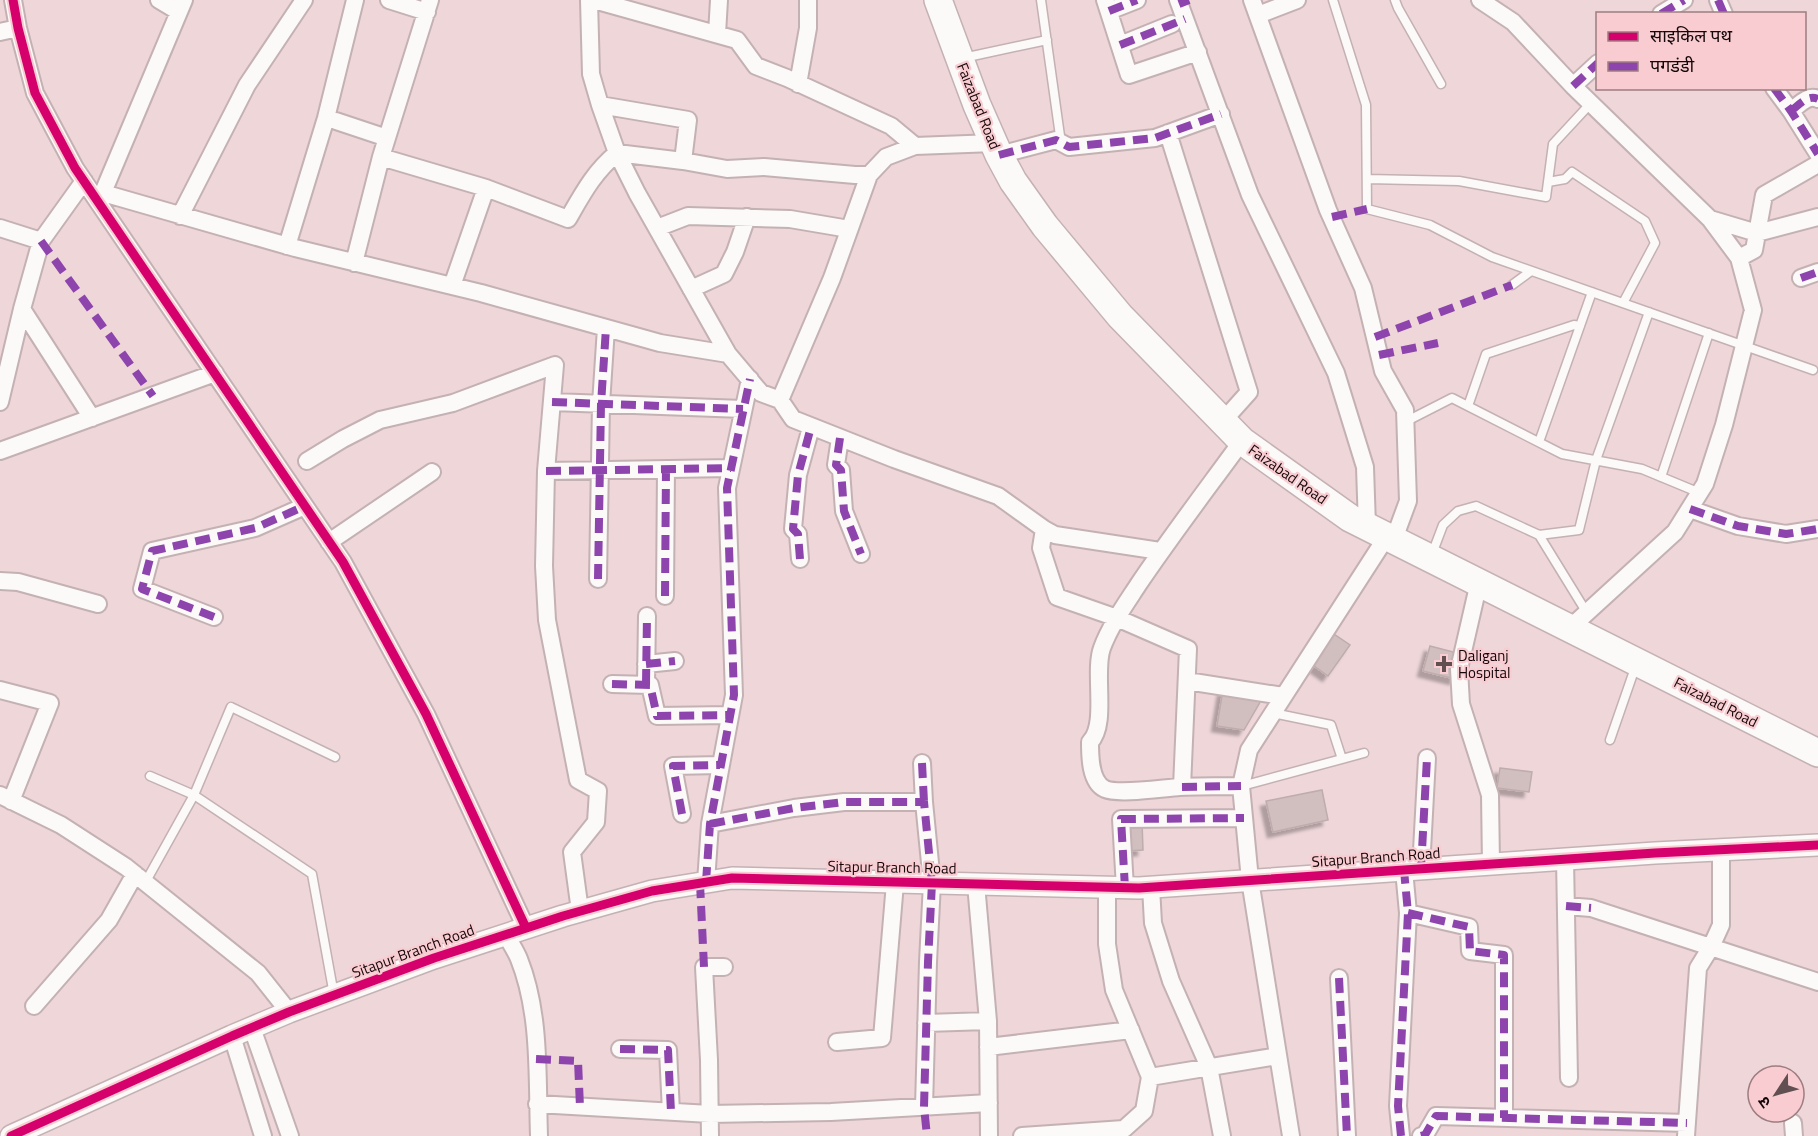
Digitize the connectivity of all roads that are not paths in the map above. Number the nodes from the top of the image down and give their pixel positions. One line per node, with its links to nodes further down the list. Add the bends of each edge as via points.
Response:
1 (13, 0): 25 (street)
2 (159, 0): 19 (street)
3 (304, 0): 59 (street, via 247,85)
4 (355, 0): 68 (street, via 326,118)
5 (389, 0): 20 (street)
6 (589, 0): 39 (street, via 591,75)
7 (594, 0): 27 (street)
8 (718, 0): 27 (street)
9 (808, 0): 33 (street, via 808,28)
10 (938, 0): 31 (main road, Faizabad Road)
11 (1041, 0): 28 (lane)
12 (1137, 0): 21 (street)
13 (1297, 0): 22 (street)
14 (1334, 0): 54 (lane, via 1366,105)
15 (1395, 0): 34 (lane)
16 (1480, 0): 35 (street, via 1513,22)
17 (1684, 0): 23 (street)
18 (1182, 1): 30 (street)
19 (182, 6): 58 (street)
20 (429, 6): 44 (street)
21 (1107, 6): 29 (street)
22 (1255, 8): 97 (street, via 1328,210 1363,288 1383,371 1405,410)
23 (1664, 12)
24 (1172, 24): 29 (street)
25 (18, 28): 26 (street); 55 (street, via 35,93)
26 (0, 32)
27 (717, 34): 33 (street, via 737,40 756,66)
28 (1047, 40): 31 (lane); 45 (lane)
29 (1119, 45): 30 (street, via 1129,75)
30 (1198, 52): 41 (street)
31 (960, 59): 47 (main road, Faizabad Road)
32 (1596, 65): 35 (street)
33 (798, 84): 46 (street, via 891,126)
34 (1441, 84)
35 (1573, 86): 38 (street)
36 (1775, 90): 40 (street)
37 (1818, 99): 40 (street, via 1808,98)
38 (1591, 103): 56 (lane, via 1553,144); 62 (street)
39 (600, 105): 48 (street); 51 (street, via 688,120)
40 (1791, 111): 49 (street)
41 (1221, 114): 43 (street); 116 (street, via 1250,195 1336,373)
42 (336, 121): 44 (street)
43 (1168, 133): 45 (street, via 1155,138 1069,147); 96 (street, via 1249,392)
44 (387, 138): 50 (street)
45 (1061, 143): 47 (street, via 1056,140)
46 (915, 146): 47 (street); 53 (street, via 886,157)
47 (996, 149): 96 (main road, Faizabad Road, via 1045,226 1120,316)
48 (617, 153): 51 (street); 57 (street, via 590,180 568,219); 64 (street)
49 (1818, 154)
50 (381, 156): 57 (street); 70 (street)
51 (683, 161): 53 (street, via 728,169 764,167)
52 (1818, 164): 66 (street, via 1764,195)
53 (869, 175): 65 (street)
54 (1367, 179): 56 (lane, via 1459,181 1546,196); 71 (lane, via 1367,209 1430,225 1492,257)
55 (84, 181): 58 (street); 67 (street)
56 (1548, 182): 78 (lane, via 1565,179 1572,172 1645,221 1655,243)
57 (486, 188): 75 (street)
58 (101, 198): 59 (street); 87 (street)
59 (180, 216): 68 (street)
60 (1818, 217): 66 (street)
61 (747, 218): 64 (street, via 688,216); 65 (street, via 790,219); 76 (street, via 724,274)
62 (1710, 219): 66 (street); 69 (street)
63 (0, 228): 67 (street)
64 (657, 228): 76 (street)
65 (849, 229): 90 (street)
66 (1757, 233): 69 (street, via 1754,250)
67 (41, 241): 79 (street)
68 (287, 246): 70 (street)
69 (1739, 258): 84 (street, via 1753,310)
70 (354, 263): 75 (street)
71 (1531, 271): 74 (lane); 77 (lane)
72 (1818, 272): 73 (street)
73 (1801, 278)
74 (1512, 285)
75 (452, 286): 82 (street)
76 (691, 289): 85 (street)
77 (1592, 292): 78 (lane); 81 (lane)
78 (1623, 303): 80 (lane)
79 (22, 309): 89 (street); 95 (street)
80 (1649, 312): 83 (lane); 103 (lane)
81 (1580, 326): 93 (lane, via 1486,354); 101 (lane)
82 (606, 328): 85 (street, via 660,343); 92 (street)
83 (1709, 333): 84 (lane); 110 (lane)
84 (1744, 345): 86 (lane); 111 (street, via 1724,425)
85 (728, 354): 88 (street)
86 (1813, 370)
87 (215, 373): 95 (street); 112 (street)
88 (750, 379): 90 (street, via 761,393); 94 (street)
89 (1, 394)
90 (780, 400): 98 (street, via 793,419)
91 (552, 402): 92 (street); 104 (street, via 555,365 453,403 380,420); 108 (street)
92 (601, 404): 94 (street); 107 (street)
93 (1468, 406): 97 (lane, via 1452,398); 101 (lane)
94 (743, 409): 105 (street)
95 (92, 418): 102 (street)
96 (1223, 421): 100 (main road, Faizabad Road)
97 (1405, 422): 116 (street, via 1408,501)
98 (811, 427): 99 (street); 122 (street, via 798,475 795,507 794,529)
99 (840, 438): 114 (street, via 998,496); 120 (street, via 836,465 842,470 844,511)
100 (1242, 441): 116 (main road, Faizabad Road, via 1350,518); 119 (street)
101 (1539, 442): 103 (lane, via 1562,454)
102 (0, 451)
103 (1596, 460): 110 (lane); 117 (lane, via 1579,530)
104 (307, 461)
105 (731, 468): 106 (street); 141 (street, via 727,488 734,695)
106 (666, 469): 107 (street); 126 (street)
107 (600, 470): 108 (street); 123 (street)
108 (546, 471): 173 (street, via 547,620 578,780 598,791 596,822 572,852)
109 (432, 472): 118 (street)
110 (1661, 477): 111 (lane)
111 (1700, 493): 113 (street)
112 (305, 506): 118 (street); 129 (street, via 255,528 152,551 142,589)
113 (1690, 509): 115 (street, via 1738,526 1786,534); 131 (street, via 1675,532)
114 (1044, 529): 119 (street, via 1055,535); 130 (street, via 1041,548 1057,597)
115 (1818, 529)
116 (1382, 534): 121 (main road, Faizabad Road); 139 (street)
117 (1539, 535): 121 (lane, via 1476,506 1458,511 1443,525); 131 (lane)
118 (329, 542): 175 (street, via 426,714)
119 (1160, 551): 130 (street)
120 (861, 554)
121 (1431, 558): 125 (main road, Faizabad Road)
122 (800, 559)
123 (598, 579)
124 (0, 581): 127 (street, via 18,582)
125 (1479, 582): 131 (main road, Faizabad Road); 162 (street, via 1459,669 1461,704 1490,795)
126 (665, 596)
127 (98, 604)
128 (647, 616): 134 (street)
129 (214, 617)
130 (1117, 618): 135 (street, via 1188,649); 152 (street, via 1101,651 1099,715 1090,742 1095,779 1104,789 1121,791)
131 (1579, 620): 133 (main road, Faizabad Road)
132 (675, 661): 134 (street)
133 (1637, 662): 142 (lane); 144 (main road, Faizabad Road)
134 (646, 664): 137 (street)
135 (1187, 681): 139 (street); 152 (street)
136 (612, 684): 137 (street)
137 (646, 684): 141 (street, via 650,685 657,716)
138 (0, 690): 154 (street, via 50,703)
139 (1283, 696): 140 (street)
140 (1273, 713): 147 (lane, via 1331,725); 151 (street, via 1249,750)
141 (730, 715): 149 (street)
142 (1610, 740)
143 (1364, 753): 147 (lane)
144 (1818, 753)
145 (335, 757): 153 (lane, via 231,707)
146 (1427, 758): 163 (street)
147 (1342, 759): 151 (lane)
148 (922, 763): 155 (street)
149 (720, 765): 156 (street, via 673,765); 158 (street)
150 (150, 776): 153 (lane)
151 (1241, 786): 152 (street); 157 (street)
152 (1182, 787)
153 (194, 795): 164 (lane); 181 (lane, via 312,874)
154 (6, 798): 164 (street, via 61,825)
155 (924, 802): 158 (street, via 844,802); 168 (street)
156 (682, 814)
157 (1244, 818): 165 (street); 170 (street, via 1121,819)
158 (710, 824): 166 (street)
159 (1818, 845): 160 (street, Sitapur Branch Road)
160 (1721, 850): 161 (street, Sitapur Branch Road); 177 (street, via 1720,925)
161 (1565, 859): 162 (street, Sitapur Branch Road); 172 (street)
162 (1491, 864): 163 (street, Sitapur Branch Road)
163 (1412, 869): 165 (street, Sitapur Branch Road); 174 (street)
164 (140, 878): 182 (street); 183 (street, via 258,974)
165 (1250, 880): 171 (street, Sitapur Branch Road); 192 (street)
166 (706, 882): 167 (street, Sitapur Branch Road, via 732,878); 173 (street, Sitapur Branch Road, via 652,891)
167 (895, 883): 168 (street, Sitapur Branch Road); 189 (street, via 882,1038)
168 (932, 884): 169 (street, Sitapur Branch Road); 185 (street)
169 (976, 884): 170 (street, Sitapur Branch Road); 184 (street)
170 (1116, 887): 171 (street, Sitapur Branch Road); 187 (street, via 1107,944 1114,990)
171 (1151, 887): 193 (street, via 1152,923 1171,981)
172 (1566, 906): 177 (street, via 1591,909); 195 (street)
173 (580, 911): 175 (street, Sitapur Branch Road)
174 (1408, 913): 201 (street, via 1469,927 1470,951 1504,955); 213 (street, via 1398,1106)
175 (526, 928): 176 (street, Sitapur Branch Road)
176 (506, 934): 181 (street, Sitapur Branch Road); 197 (street, via 527,983 535,1032)
177 (1711, 947): 180 (street); 202 (street, via 1698,968)
178 (724, 967): 200 (street, via 704,967)
179 (1339, 978): 212 (street)
180 (1818, 982)
181 (334, 995): 183 (street, Sitapur Branch Road)
182 (34, 1006)
183 (289, 1012): 186 (street, Sitapur Branch Road)
184 (988, 1022): 185 (street); 190 (street)
185 (926, 1023): 198 (street)
186 (252, 1028): 188 (street, Sitapur Branch Road); 205 (street)
187 (1131, 1030): 190 (street); 194 (street)
188 (232, 1036): 203 (street, Sitapur Branch Road); 204 (street)
189 (837, 1042)
190 (988, 1047): 196 (street)
191 (620, 1049): 199 (street, via 668,1050)
192 (1278, 1056): 193 (street); 211 (street)
193 (1209, 1067): 194 (street); 210 (street)
194 (1150, 1077): 209 (street, via 1144,1111 1124,1128)
195 (1569, 1078)
196 (988, 1103): 198 (street); 208 (street)
197 (537, 1104): 199 (street); 206 (street)
198 (924, 1107): 200 (street)
199 (671, 1112): 200 (street)
200 (710, 1114): 207 (street)
201 (1503, 1118): 202 (street); 214 (street, via 1436,1116 1425,1136)
202 (1687, 1130)
203 (11, 1136)
204 (263, 1136)
205 (290, 1136)
206 (539, 1136)
207 (710, 1136)
208 (989, 1136)
209 (1022, 1136)
210 (1222, 1136)
211 (1291, 1136)
212 (1347, 1136)
213 (1401, 1136)
214 (1421, 1136)

